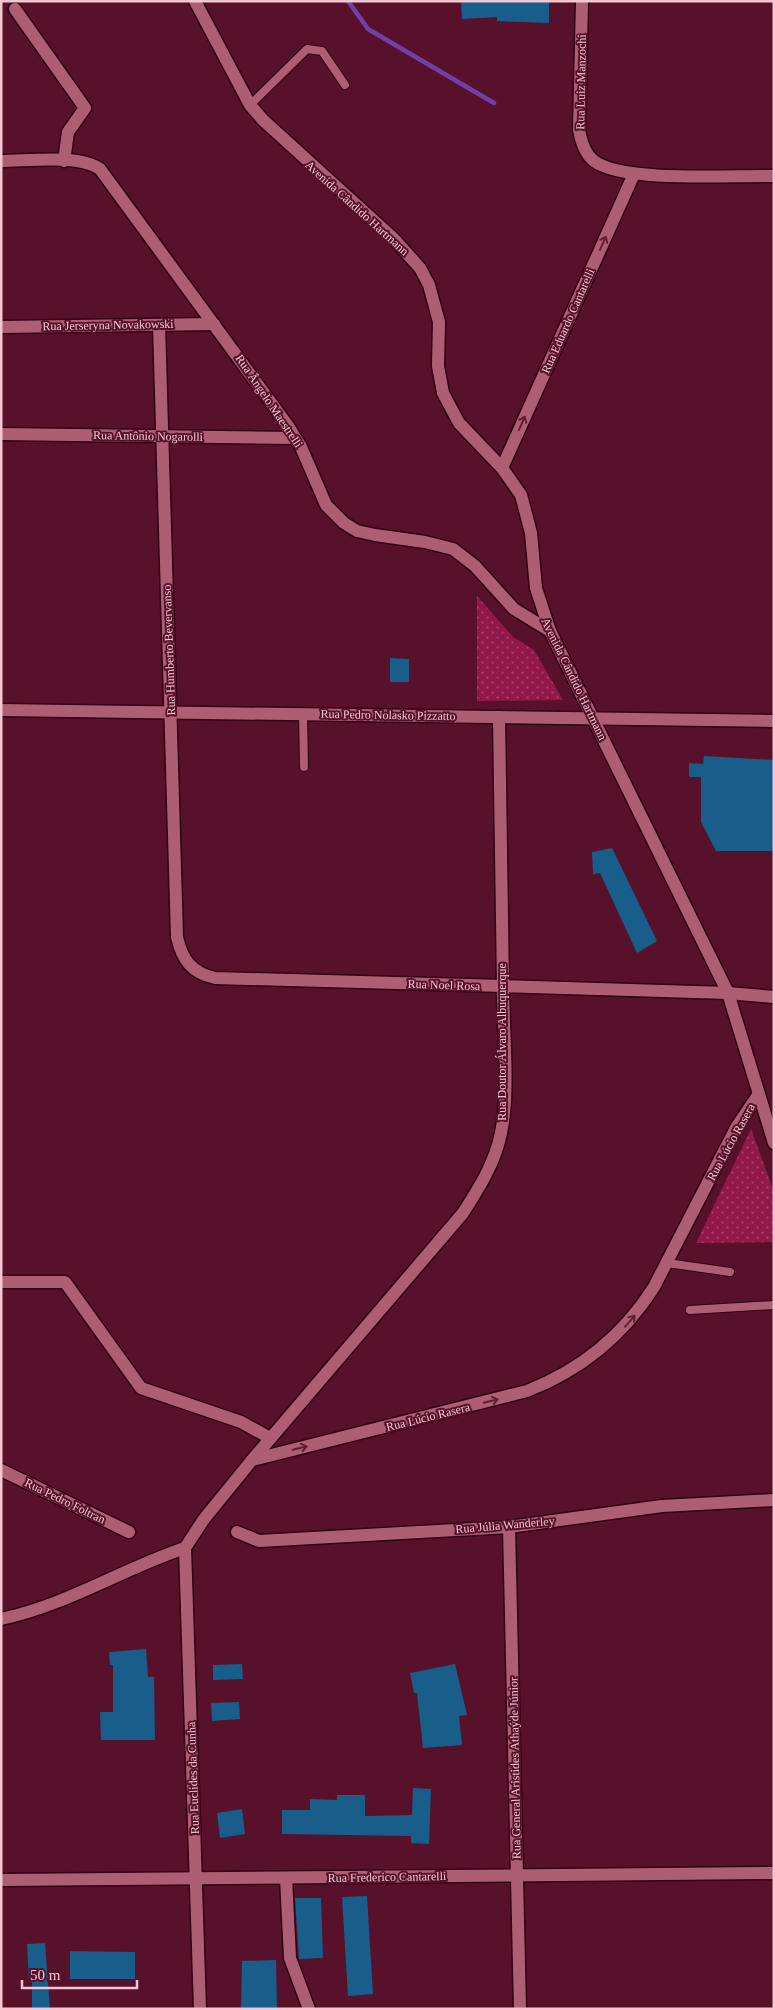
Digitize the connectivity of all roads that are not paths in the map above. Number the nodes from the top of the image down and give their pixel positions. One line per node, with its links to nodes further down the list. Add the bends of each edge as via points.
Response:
1 (194, 1): 5 (street, Avenida Cândido Hartmann)
2 (582, 1): 8 (street, Rua Luiz Manzochi, via 581,140 592,160 611,169)
3 (15, 9): 7 (street, via 85,108 68,132)
4 (345, 85): 5 (lane, via 322,51 307,49)
5 (250, 105): 16 (street, Avenida Cândido Hartmann, via 276,134 394,239 420,268 435,304 440,379 449,409 471,438)
6 (1, 161): 7 (street)
7 (64, 161): 10 (street, Rua Ângelo Maestrelli, via 93,164 106,175)
8 (634, 174): 9 (street); 16 (street, Rua Eduardo Cantarelli, one-way to 8)
9 (774, 176)
10 (214, 324): 11 (street, Rua Jerseryna Novakowski); 15 (street, Rua Ângelo Maestrelli)
11 (159, 325): 12 (street, Rua Jerseryna Novakowski); 14 (street, Rua Humberto Bevervanso)
12 (1, 327)
13 (1, 434): 14 (street, Rua Antônio Nogarolli)
14 (163, 436): 15 (street, Rua Antônio Nogarolli); 19 (street, Rua Humberto Bevervanso)
15 (295, 438): 17 (street, Rua Ângelo Maestrelli, via 326,505 344,523 357,531 453,550 475,566 514,609)
16 (502, 468): 17 (street, Avenida Cândido Hartmann, via 522,495 536,588)
17 (550, 631): 22 (street, Avenida Cândido Hartmann)
18 (1, 710): 19 (street, Rua Pedro Nolasko Pizzatto)
19 (171, 712): 20 (street, Rua Pedro Nolasko Pizzatto); 25 (street, Rua Humberto Bevervanso, via 177,937 180,950)
20 (302, 714): 21 (street, Rua Pedro Nolasko Pizzatto); 24 (lane)
21 (498, 717): 22 (street, Rua Pedro Nolasko Pizzatto); 26 (street, Rua Doutor Álvaro Albuquerque)
22 (593, 718): 23 (street, Rua Pedro Nolasko Pizzatto); 27 (street, Avenida Cândido Hartmann)
23 (774, 721)
24 (304, 767)
25 (193, 970): 26 (street, Rua Noel Rosa, via 215,978)
26 (503, 986): 27 (street, Rua Noel Rosa); 36 (street, Rua Doutor Álvaro Albuquerque, via 504,1106 501,1133 487,1174 463,1213)
27 (728, 993): 28 (street, Rua Noel Rosa); 29 (street, Avenida Cândido Hartmann)
28 (774, 997)
29 (758, 1095): 30 (street, Avenida Cândido Hartmann); 31 (street, Rua Lúcio Rasera, via 737,1126)
30 (774, 1143)
31 (667, 1263): 32 (lane); 37 (street, Rua Lúcio Rasera, one-way to 31, via 513,1396 547,1384 588,1359 629,1323)
32 (730, 1272)
33 (4, 1282): 36 (street, via 65,1282 141,1388 241,1422)
34 (774, 1305): 35 (lane)
35 (690, 1310)
36 (270, 1438): 37 (street, Rua Doutor Álvaro Albuquerque)
37 (252, 1460): 43 (street)
38 (1, 1470): 41 (street, Rua Pedro Foltran)
39 (774, 1500): 40 (street, Rua Júlia Wanderley, via 662,1506)
40 (509, 1527): 42 (street, Rua Júlia Wanderley, via 259,1541); 46 (street, Rua General Aristides Athaýde Júnior)
41 (129, 1532)
42 (237, 1532)
43 (184, 1548): 44 (street, via 45,1608); 48 (street, Rua Euclides da Cunha)
44 (1, 1619)
45 (774, 1873): 46 (street, Rua Frederico Cantarelli)
46 (518, 1876): 47 (street, Rua Frederico Cantarelli); 52 (street, Rua General Aristides Athaýde Júnior)
47 (286, 1878): 48 (street, Rua Frederico Cantarelli); 51 (street, via 290,1958)
48 (196, 1879): 49 (street, Rua Frederico Cantarelli); 50 (street, Rua Euclides da Cunha)
49 (1, 1880)
50 (200, 2009)
51 (309, 2009)
52 (520, 2009)

